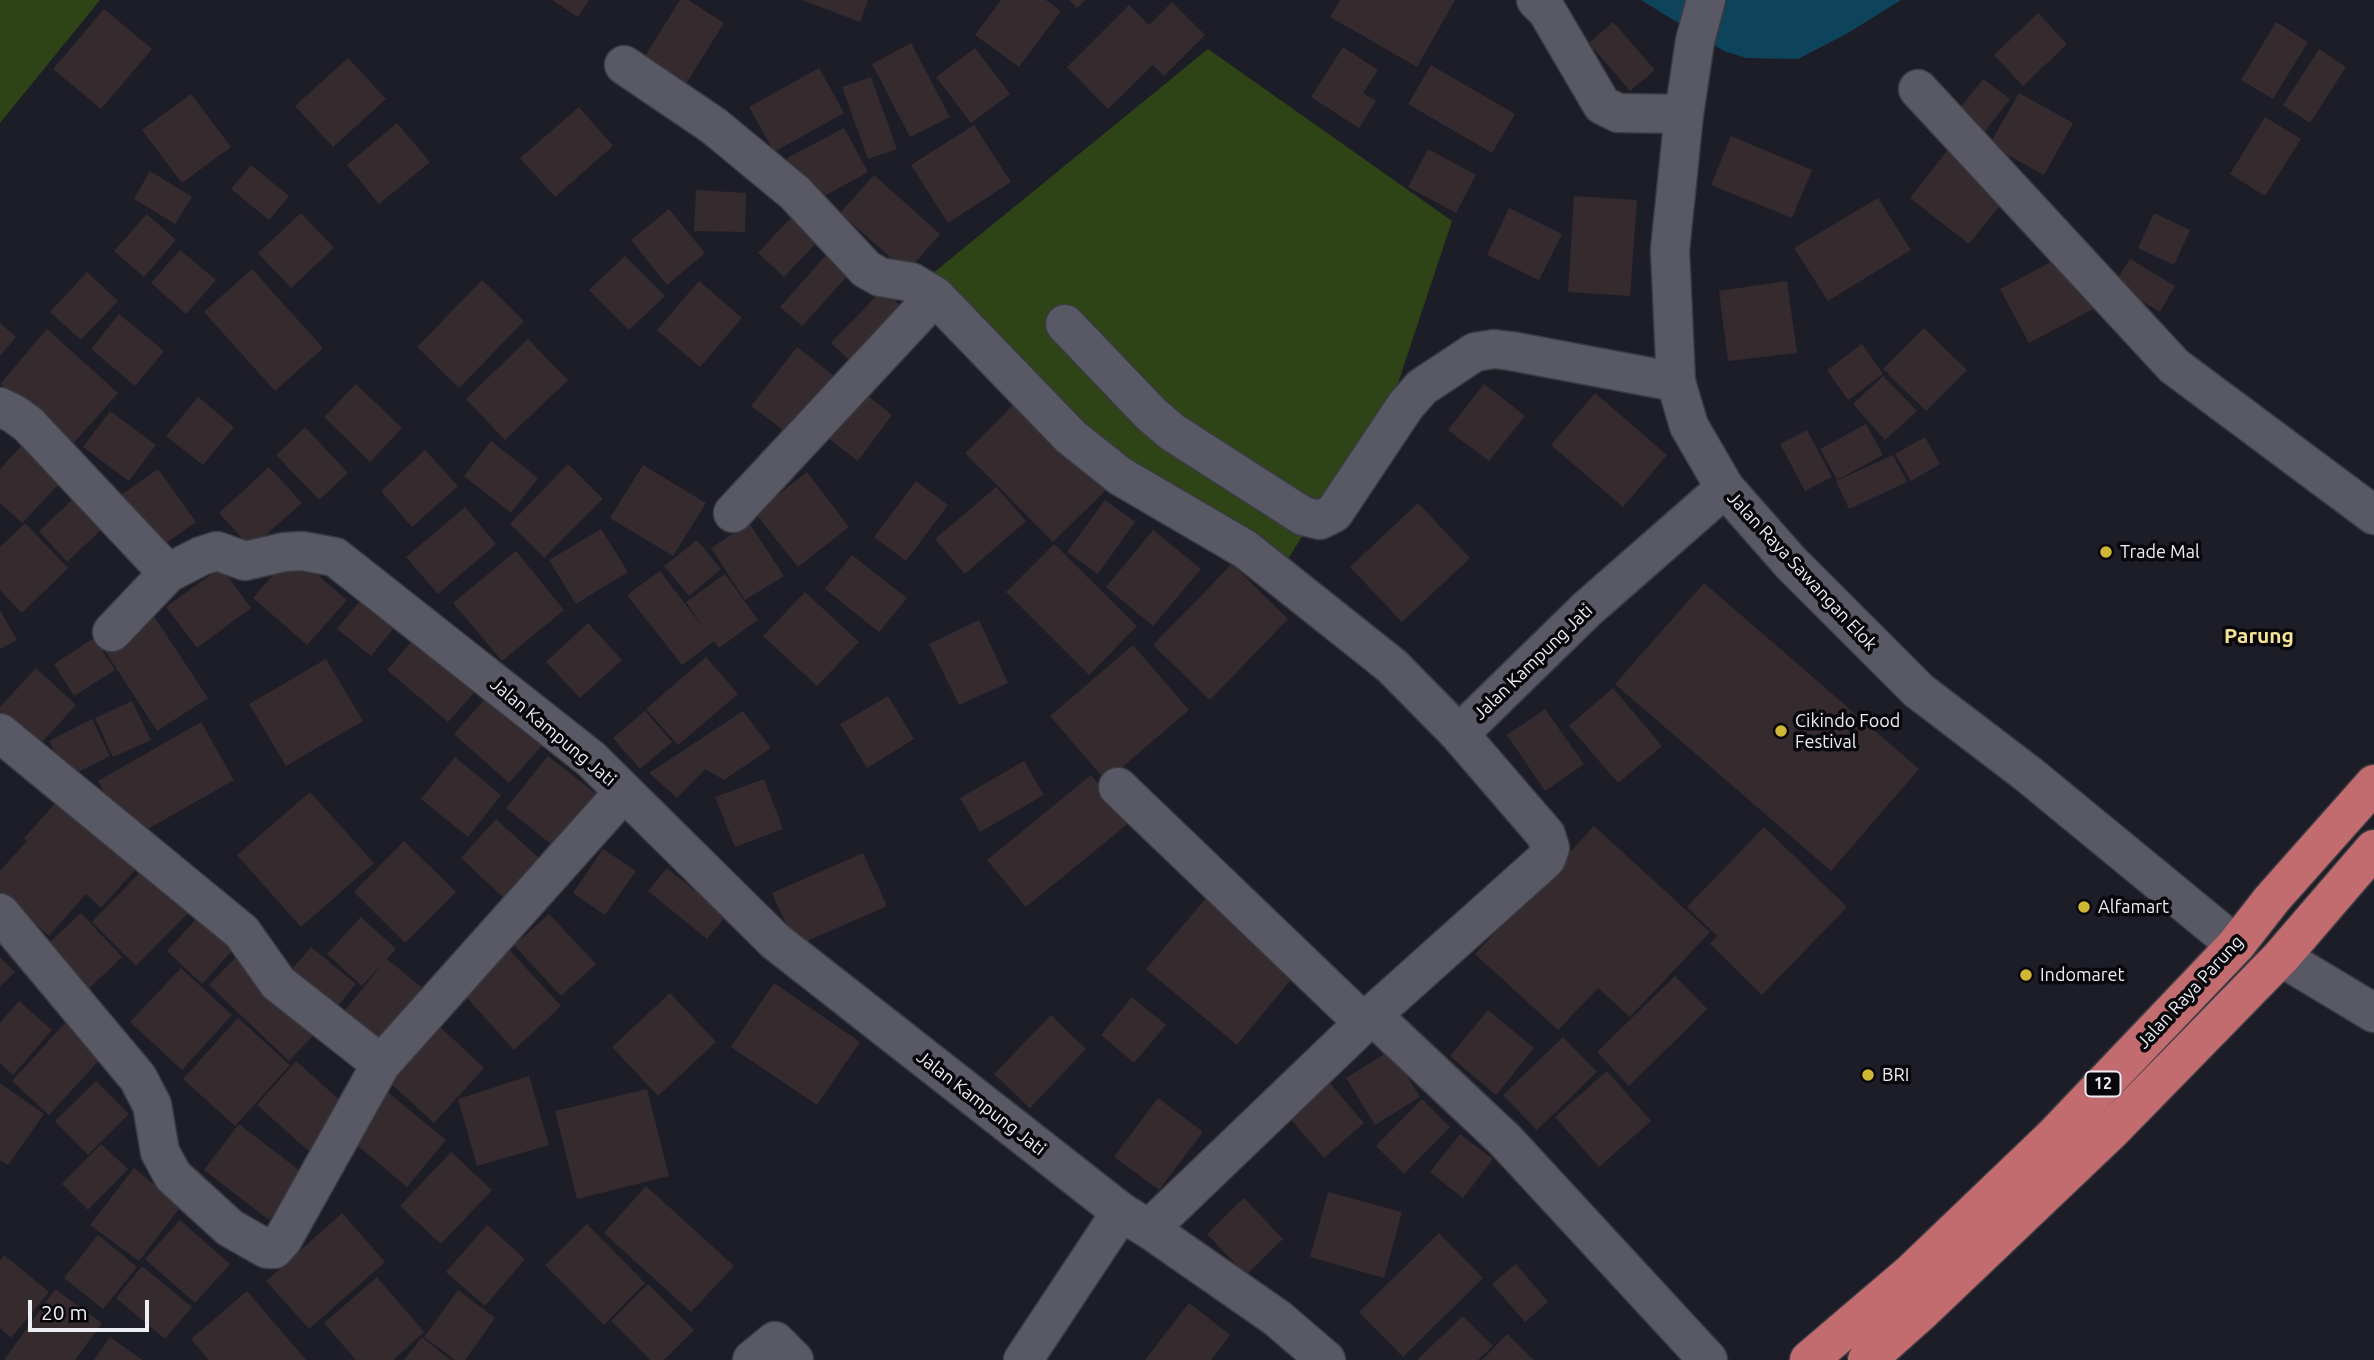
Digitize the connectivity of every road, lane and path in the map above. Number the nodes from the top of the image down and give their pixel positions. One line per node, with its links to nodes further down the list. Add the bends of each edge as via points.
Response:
1 (1536, 0): 5 (street, via 1547,10 1602,106 1618,113)
2 (1706, 0): 5 (street, Jalan Raya Sawangan Elok)
3 (624, 65): 6 (street, via 714,126 795,192 866,269 880,278 911,282)
4 (1918, 89): 12 (street, via 2174,366)
5 (1684, 114): 8 (street, Jalan Raya Sawangan Elok, via 1670,250)
6 (935, 296): 11 (street); 16 (street, via 1071,437 1120,476 1245,549 1392,666)
7 (1065, 324): 8 (street, via 1172,432 1303,516 1320,520 1334,513 1422,387 1475,352 1511,351)
8 (1676, 382): 10 (street, Jalan Raya Sawangan Elok, via 1689,426)
9 (0, 407): 13 (street, via 28,424)
10 (1725, 488): 16 (street, Jalan Kampung Jati, via 1587,609); 22 (street, Jalan Raya Sawangan Elok, via 1791,563 1919,691)
11 (733, 513)
12 (2374, 515)
13 (168, 573): 14 (street, Jalan Kampung Jati); 19 (street, Jalan Kampung Jati, via 217,551 245,561 302,551 335,557 592,759)
14 (113, 632)
15 (0, 733): 26 (street, via 242,932 278,983)
16 (1459, 734): 25 (street, Jalan Kampung Jati, via 1546,835 1550,848 1546,859)
17 (2374, 784): 22 (highway, Jalan Raya Parung / 12)
18 (1118, 787): 25 (street)
19 (624, 792): 26 (street); 27 (street, Jalan Kampung Jati, via 775,941)
20 (2374, 849): 23 (highway, 12)
21 (0, 913): 26 (street, via 138,1078 152,1105 160,1152 173,1177 230,1228 267,1249 274,1249 283,1239)
22 (2236, 945): 33 (highway, Jalan Raya Parung / 12, via 2053,1137 1911,1273)
23 (2281, 957): 24 (street); 34 (highway, 12, via 2112,1130)
24 (2374, 1013)
25 (1368, 1019): 27 (street, Jalan Kampung Jati); 32 (street, via 1505,1140)
26 (381, 1064)
27 (1135, 1221): 30 (street); 31 (street, Jalan Kampung Jati, via 1277,1318)
28 (752, 1360): 29 (street, via 775,1341)
29 (794, 1360)
30 (1023, 1360)
31 (1326, 1360)
32 (1708, 1360)
33 (1809, 1360)
34 (1867, 1360)

